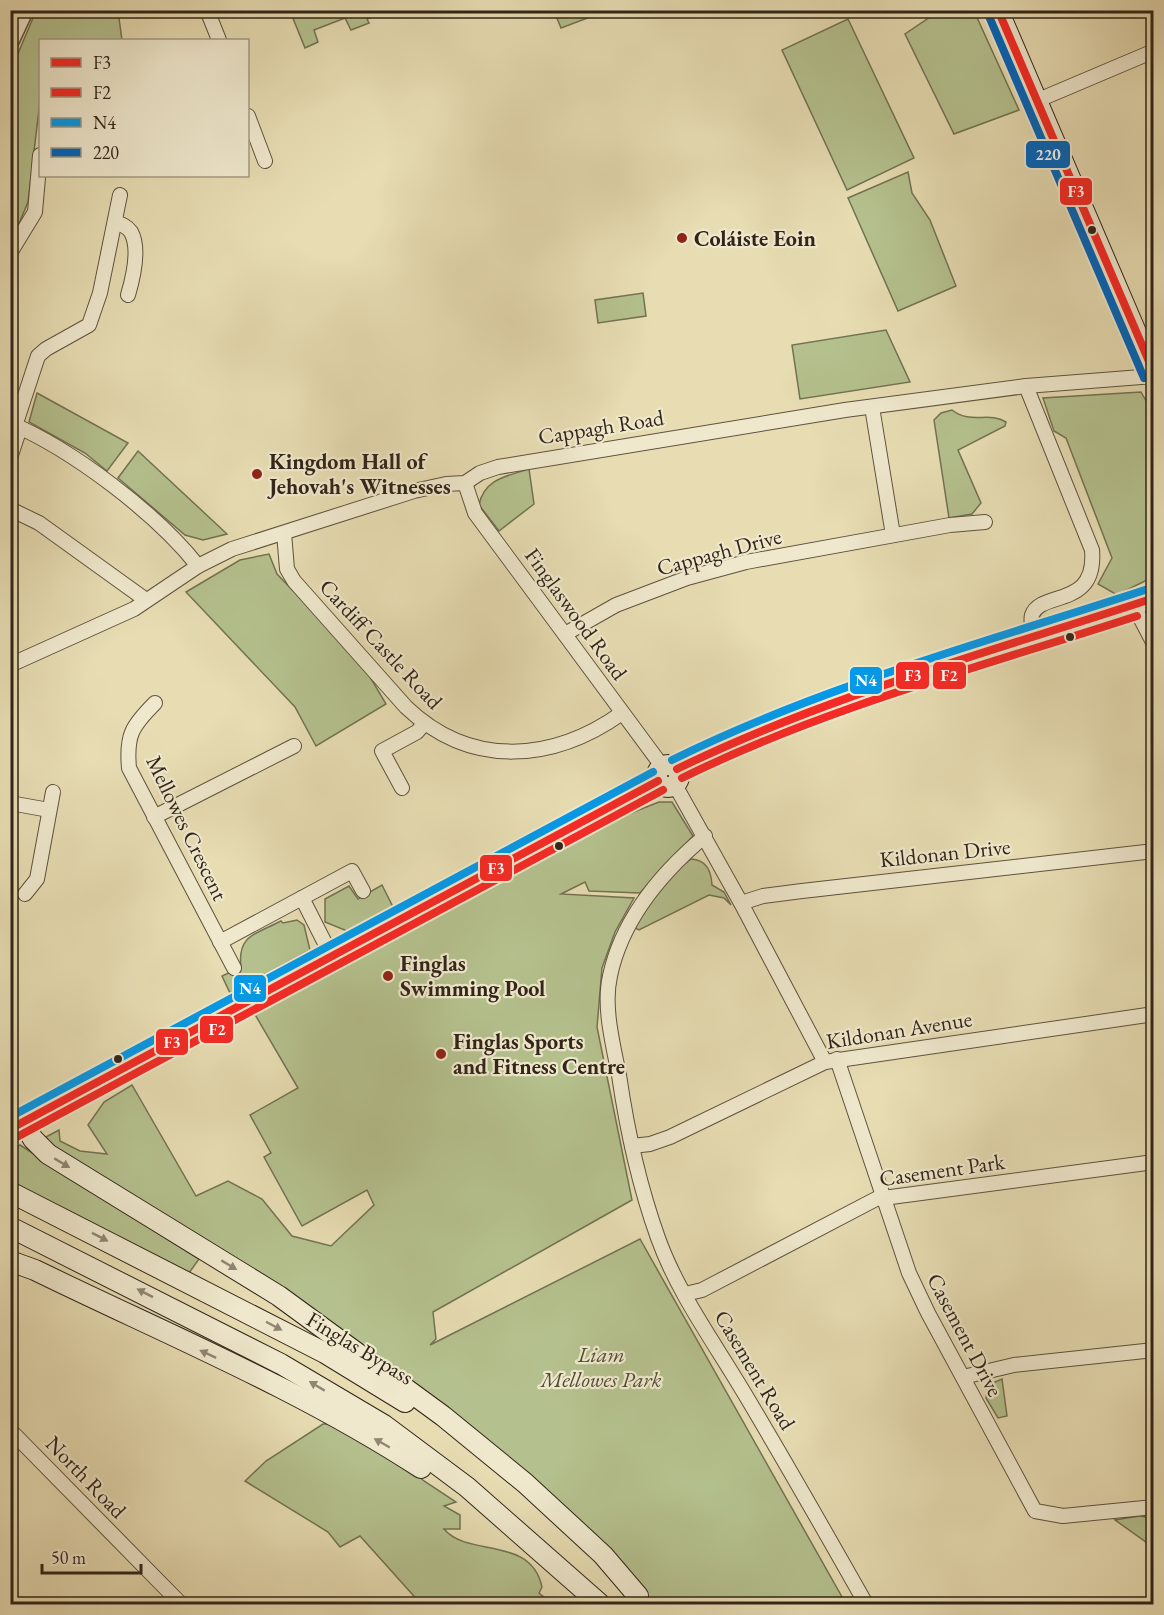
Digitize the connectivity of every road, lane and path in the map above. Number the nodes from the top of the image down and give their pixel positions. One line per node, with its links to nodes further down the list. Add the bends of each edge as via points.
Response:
1 (24, 10): 5 (street)
2 (207, 10): 4 (street)
3 (998, 10): 7 (main road)
4 (219, 39)
5 (10, 40)
6 (1154, 51): 7 (street)
7 (1036, 101): 15 (main road)
8 (249, 119): 9 (street)
9 (265, 161)
10 (39, 164): 13 (street, via 34,212)
11 (120, 195): 12 (street)
12 (115, 222): 14 (street, via 132,233 134,275); 18 (street, via 89,325 38,356)
13 (10, 253)
14 (128, 295)
15 (1154, 375): 16 (street, Cappagh Road)
16 (1026, 386): 17 (street, Cappagh Road); 30 (street, via 1092,550 1093,565 1082,586 1072,595 1033,612)
17 (872, 406): 20 (street, Cappagh Road, via 527,460 480,473); 24 (street)
18 (15, 426): 19 (street); 25 (street, via 98,476 143,510)
19 (10, 458)
20 (465, 483): 23 (street, Cappagh Road, via 414,491); 29 (street, Finglaswood Road, via 475,513)
21 (10, 508): 27 (street, via 39,523)
22 (985, 522): 24 (street, Cappagh Drive)
23 (284, 533): 25 (street, Cappagh Road, via 232,549); 35 (street, Cardiff Castle Road, via 287,569 294,580)
24 (892, 536): 29 (street, Cappagh Drive, via 747,562 687,578 616,605)
25 (198, 566): 27 (street, Cappagh Road)
26 (1154, 598): 28 (main road)
27 (146, 600): 32 (street, Cappagh Road, via 98,627)
28 (1134, 606): 30 (main road); 31 (street)
29 (565, 634): 34 (street, Finglaswood Road)
30 (1034, 638): 37 (main road, via 804,713 744,736)
31 (1154, 645)
32 (10, 665)
33 (155, 703): 42 (street, Mellowes Crescent, via 137,722 128,738 127,750 129,768)
34 (622, 713): 35 (street, Cardiff Castle Road, via 598,730 555,747 519,751 482,749); 37 (street, Finglaswood Road)
35 (424, 724): 38 (street, via 382,751)
36 (294, 746): 42 (street)
37 (668, 775): 43 (street, Finglaswood Road); 50 (main road)
38 (402, 788)
39 (53, 792): 41 (street)
40 (10, 803): 41 (street)
41 (50, 810): 46 (street, via 37,879)
42 (154, 817): 49 (street, Mellowes Crescent)
43 (705, 836): 48 (street, Finglaswood Road); 55 (street, via 644,898 629,920 610,977 612,1036)
44 (1154, 851): 48 (street, Kildonan Drive, via 802,891)
45 (363, 891): 47 (street, via 352,871)
46 (25, 894)
47 (302, 898): 49 (street); 50 (street)
48 (741, 903): 53 (street, Finglaswood Road)
49 (220, 942): 51 (street, Mellowes Crescent)
50 (332, 957): 54 (main road)
51 (234, 968)
52 (1154, 1014): 53 (street, Kildonan Avenue)
53 (831, 1060): 55 (street, Kildonan Avenue, via 670,1137); 58 (street, Casement Drive)
54 (17, 1125): 66 (main road, one-way to 66, via 48,1154 279,1296 443,1416 525,1483 603,1555)
55 (632, 1146): 61 (street, Casement Road, via 658,1240)
56 (1154, 1162): 58 (street, Casement Park)
57 (10, 1192): 66 (main road, Finglas Bypass, one-way to 66, via 325,1353 404,1402 489,1463 562,1523)
58 (884, 1197): 61 (street, Casement Park, via 857,1206 702,1290); 63 (street, Casement Drive, via 909,1274)
59 (10, 1227): 68 (main road, one-way to 59, via 467,1487 384,1425 261,1354)
60 (10, 1261): 68 (main road, one-way to 60, via 470,1500 386,1445 281,1388)
61 (685, 1294): 69 (street, Casement Road)
62 (1154, 1350): 63 (street, via 1014,1365)
63 (963, 1377): 65 (street, Casement Drive, via 1035,1511 1063,1516)
64 (10, 1430): 67 (street, North Road)
65 (1154, 1507)
66 (641, 1600)
67 (181, 1605)
68 (597, 1605)
69 (866, 1605)

